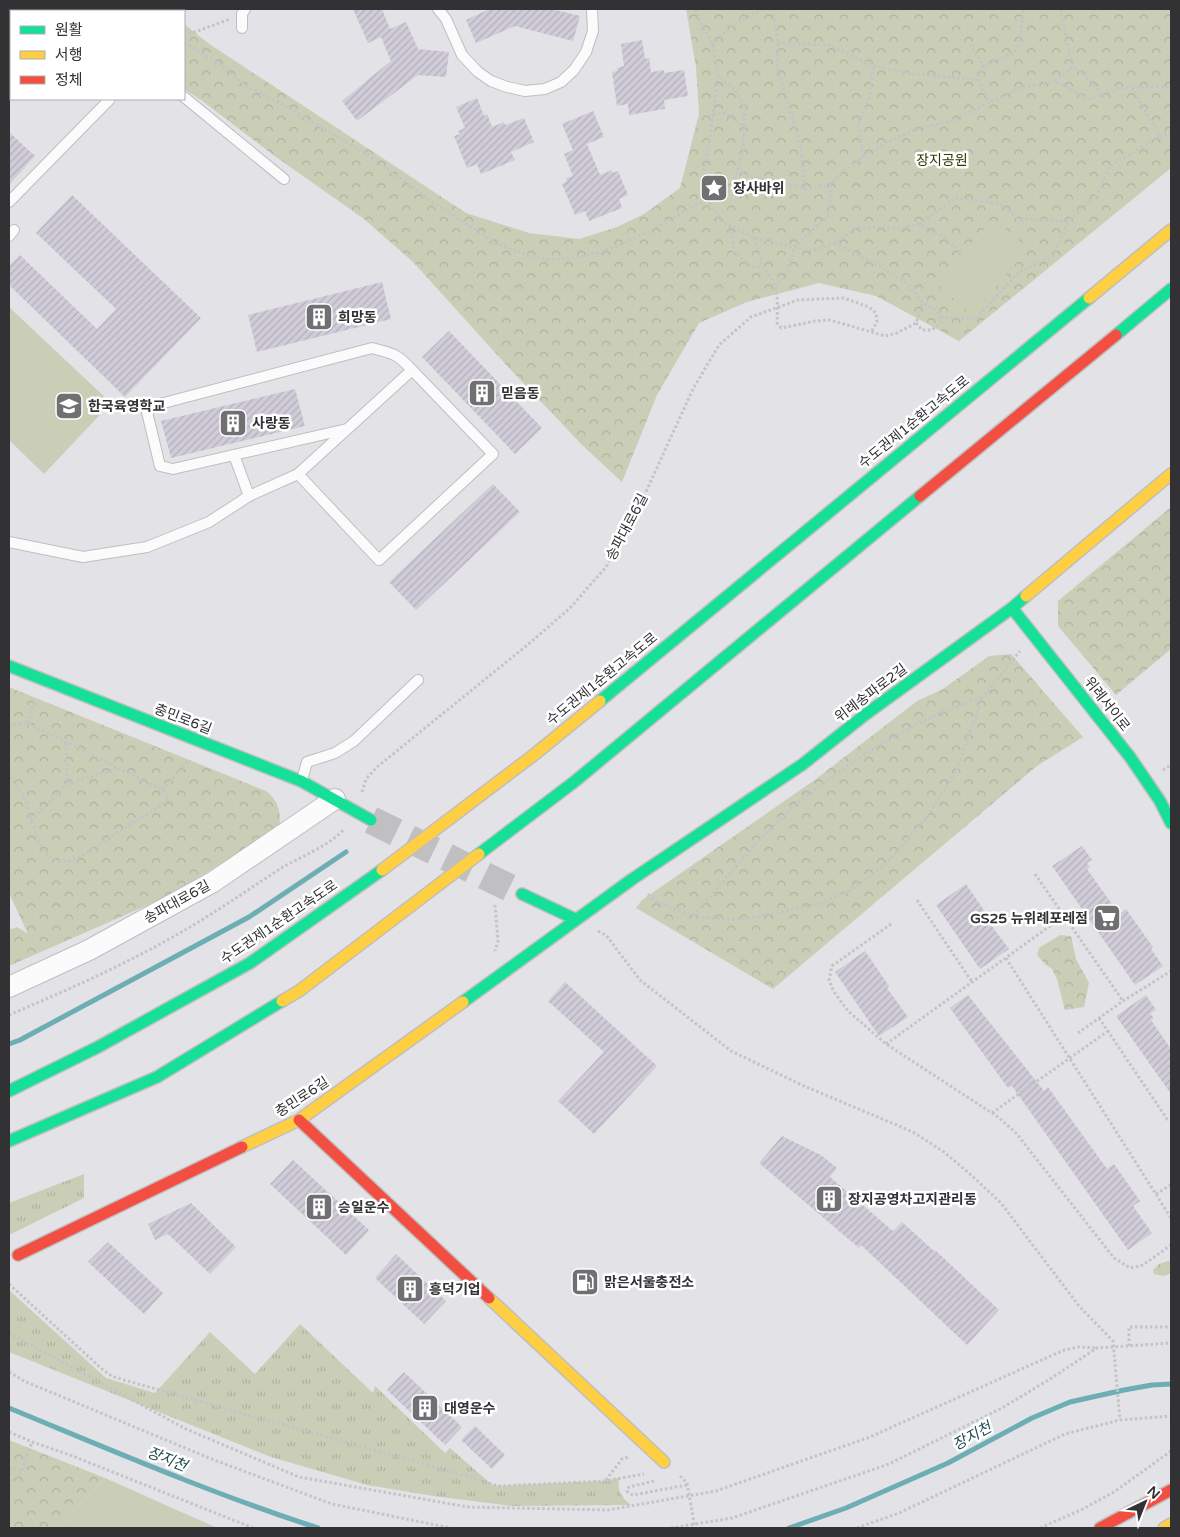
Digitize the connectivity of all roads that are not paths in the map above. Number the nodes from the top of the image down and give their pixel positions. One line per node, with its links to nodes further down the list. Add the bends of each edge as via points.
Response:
1 (438, 9): 2 (lane, via 462,55 478,72 491,81 525,91 545,89 561,82 574,70 586,52 593,31)
2 (592, 9)
3 (243, 11): 4 (lane)
4 (242, 28)
5 (185, 98): 7 (lane)
6 (109, 100): 8 (lane)
7 (284, 178)
8 (9, 202)
9 (1171, 230): 28 (main road, 수도권제1순환고속도로, via 535,754 393,862 250,963)
10 (1171, 289): 30 (main road, via 574,782 299,991 157,1077)
11 (412, 370): 12 (lane); 13 (lane, via 394,354 372,348 156,405 147,412 160,466 173,469); 14 (lane, via 493,454 379,560)
12 (348, 428): 13 (lane); 14 (lane)
13 (234, 455): 16 (lane)
14 (298, 474): 16 (lane)
15 (1171, 474): 18 (main road, 위례송파로2길)
16 (249, 496): 17 (lane, via 209,522 148,547 83,557)
17 (9, 542)
18 (1012, 608): 24 (main road, 위례서이로, via 1130,757); 26 (main road, 위례송파로2길, via 803,764)
19 (9, 666): 21 (main road, 충민로6길)
20 (418, 680): 21 (lane, via 354,741 335,753 307,762)
21 (301, 781): 22 (main road, 충민로6길)
22 (335, 799): 23 (main road, 충민로6길); 27 (street, 송파대로6길, via 213,882 89,950)
23 (371, 820)
24 (1171, 823)
25 (522, 894): 26 (main road)
26 (575, 919): 29 (main road, 충민로6길)
27 (9, 987)
28 (9, 1091)
29 (299, 1120): 31 (main road, 충민로6길); 32 (main road)
30 (9, 1141)
31 (18, 1255)
32 (664, 1462)
33 (1171, 1490): 35 (main road)
34 (1171, 1524): 36 (main road)
35 (1100, 1528)
36 (1164, 1528)

